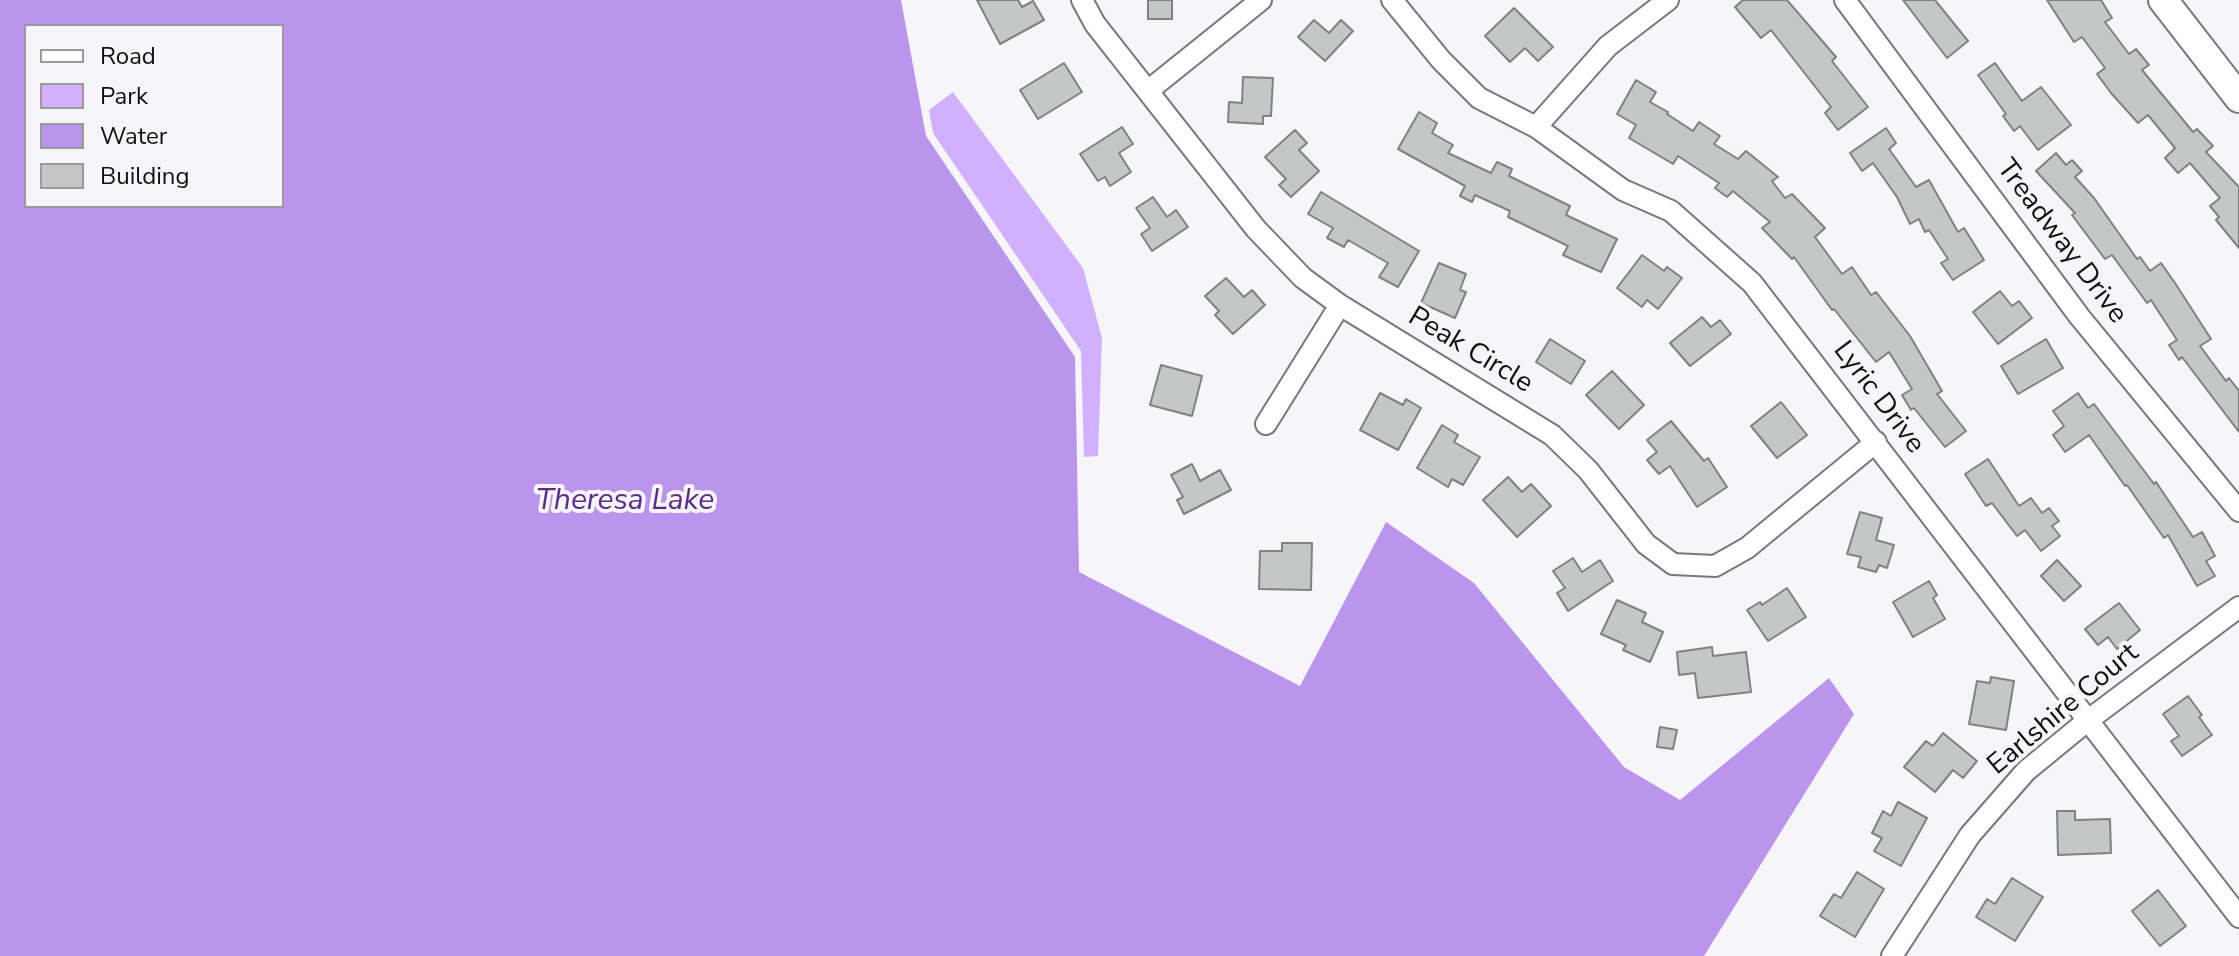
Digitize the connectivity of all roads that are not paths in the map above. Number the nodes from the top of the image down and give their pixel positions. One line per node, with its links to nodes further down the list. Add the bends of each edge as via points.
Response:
1 (1082, 0): 7 (street, Peak Circle)
2 (1261, 0): 7 (street)
3 (1392, 0): 9 (street, Lyric Drive, via 1479,98)
4 (1668, 0): 9 (street, via 1608,46)
5 (1845, 0): 13 (street, Treadway Drive, via 2079,316)
6 (2163, 0): 8 (street)
7 (1149, 90): 10 (street, Peak Circle, via 1256,229 1303,278)
8 (2239, 98)
9 (1536, 127): 12 (street, Lyric Drive, via 1623,190 1671,211 1743,274)
10 (1340, 305): 11 (street); 12 (street, Peak Circle, via 1552,435 1588,470 1646,544 1673,564 1715,566 1747,548)
11 (1266, 424)
12 (1876, 442): 15 (street, Lyric Drive)
13 (2239, 511)
14 (2239, 607): 15 (street, Earlshire Court)
15 (2087, 721): 16 (street, Lyric Drive); 17 (street, Earlshire Court, via 2026,771 1970,835)
16 (2239, 917)
17 (1892, 956)

